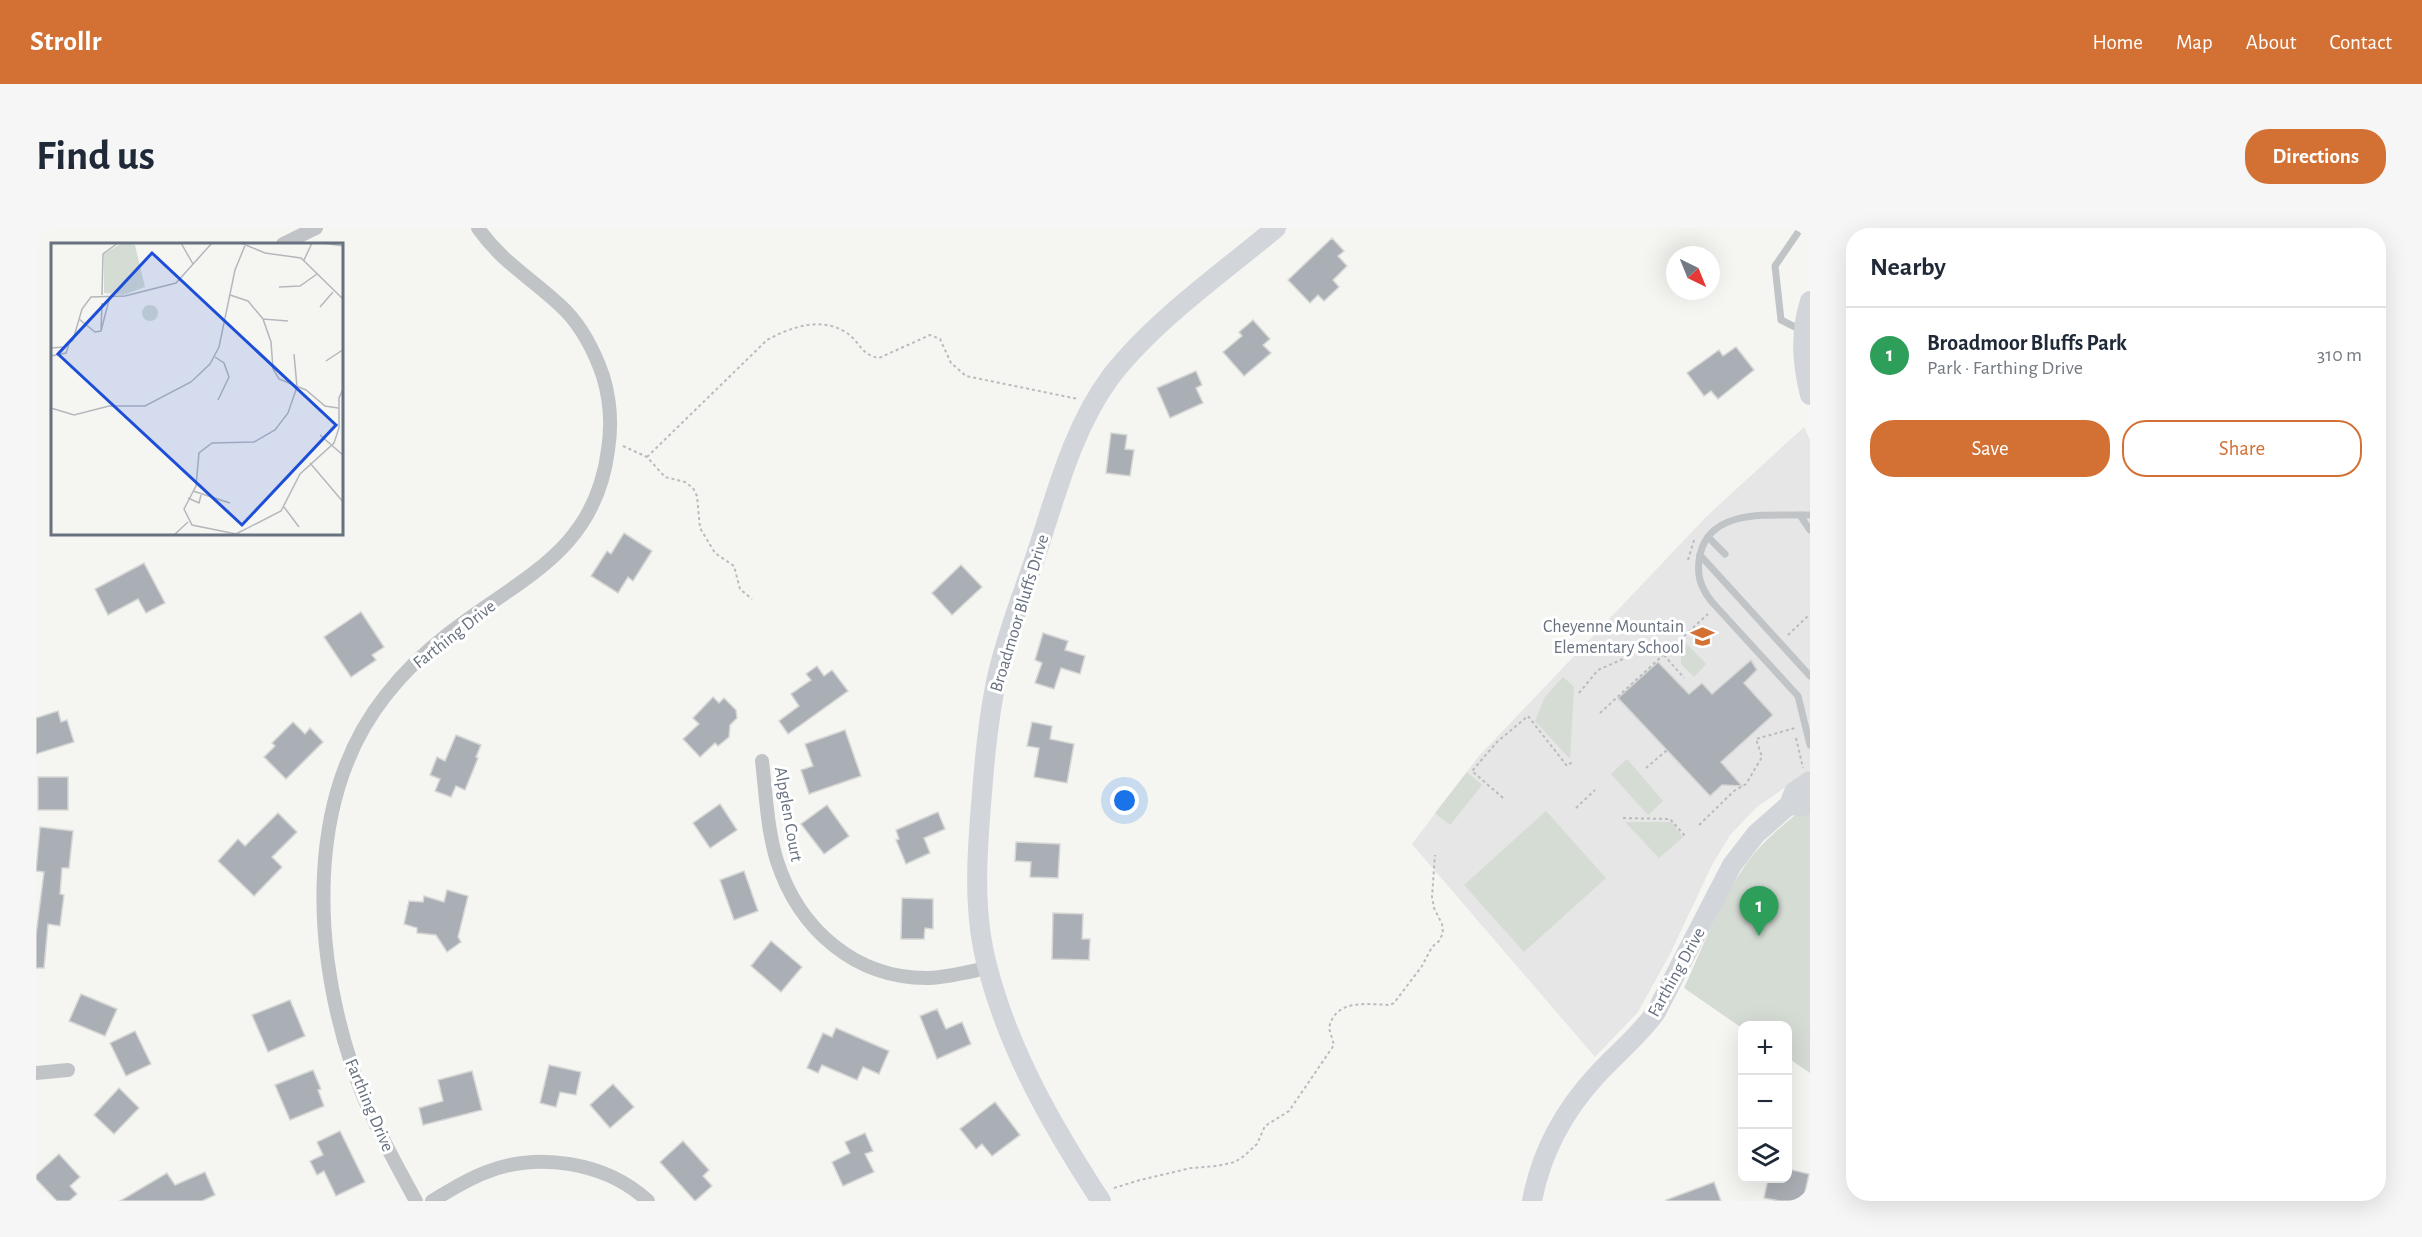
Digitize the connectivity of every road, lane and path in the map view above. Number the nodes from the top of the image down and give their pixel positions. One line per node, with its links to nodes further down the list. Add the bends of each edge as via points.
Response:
1 (316, 228): 5 (street)
2 (478, 228): 10 (street, Farthing Drive, via 508,264 567,313 585,336 603,375)
3 (1276, 228): 9 (street, Broadmoor Bluffs Drive, via 1144,339 1111,377)
4 (1801, 228): 7 (lane, via 1775,266 1781,320)
5 (285, 243)
6 (1810, 301): 7 (street)
7 (1803, 331): 8 (street, via 1804,370)
8 (1810, 395)
9 (1095, 403): 11 (path, via 966,376 951,363 940,339 930,335 879,358 870,357 847,333 813,324 789,328 767,340); 43 (street, Broadmoor Bluffs Drive, via 1069,459 998,673 989,722 978,845 979,908)
10 (610, 439): 11 (path); 47 (street, Farthing Drive, via 600,488 576,532 546,564 448,634 404,674 356,742 337,792 325,882 331,980 364,1098)
11 (647, 457): 18 (path, via 665,477 686,482 693,488 700,528 715,553 734,566 740,589)
12 (1800, 515): 13 (lane); 14 (lane); 15 (lane, via 1726,521)
13 (1810, 515)
14 (1810, 530)
15 (1708, 537): 16 (lane); 17 (lane)
16 (1725, 554)
17 (1700, 555): 22 (lane); 26 (lane, via 1697,572 1702,589 1798,696)
18 (752, 599)
19 (1710, 612): 20 (path)
20 (1664, 655): 23 (path); 25 (path)
21 (1623, 659): 24 (path, via 1598,670)
22 (1810, 676)
23 (1684, 678)
24 (1579, 693)
25 (1600, 713)
26 (1808, 722): 28 (lane)
27 (1795, 728): 40 (path, via 1756,739 1762,757 1746,784)
28 (1810, 745)
29 (1667, 750): 32 (path)
30 (762, 761): 43 (street, Alpglen Court, via 776,858 793,898 817,932 850,957 899,975 944,977)
31 (1572, 762): 35 (path, via 1567,766 1528,716 1497,742 1472,771)
32 (1646, 768)
33 (1810, 781): 37 (street, Farthing Drive, via 1794,792)
34 (1595, 790): 38 (path)
35 (1503, 798)
36 (1810, 800): 37 (street, Farthing Drive, via 1802,806)
37 (1789, 806): 50 (street, Farthing Drive, via 1756,834 1732,865 1668,993 1649,1022 1597,1074 1565,1114 1542,1159)
38 (1576, 808)
39 (1623, 818): 41 (path, via 1670,819)
40 (1699, 825)
41 (1685, 836)
42 (1435, 855): 46 (path, via 1432,897 1442,924 1439,941 1394,1003 1347,1005 1336,1012 1329,1028 1334,1045 1288,1112 1265,1126 1257,1144 1235,1162 1118,1186)
43 (987, 968): 46 (street, Broadmoor Bluffs Drive, via 1035,1090 1059,1137)
44 (68, 1070): 45 (street)
45 (36, 1073)
46 (1100, 1199)
47 (416, 1201)
48 (432, 1201): 49 (street, via 485,1173 514,1164 546,1162 605,1174)
49 (648, 1201)
50 (1532, 1201)

